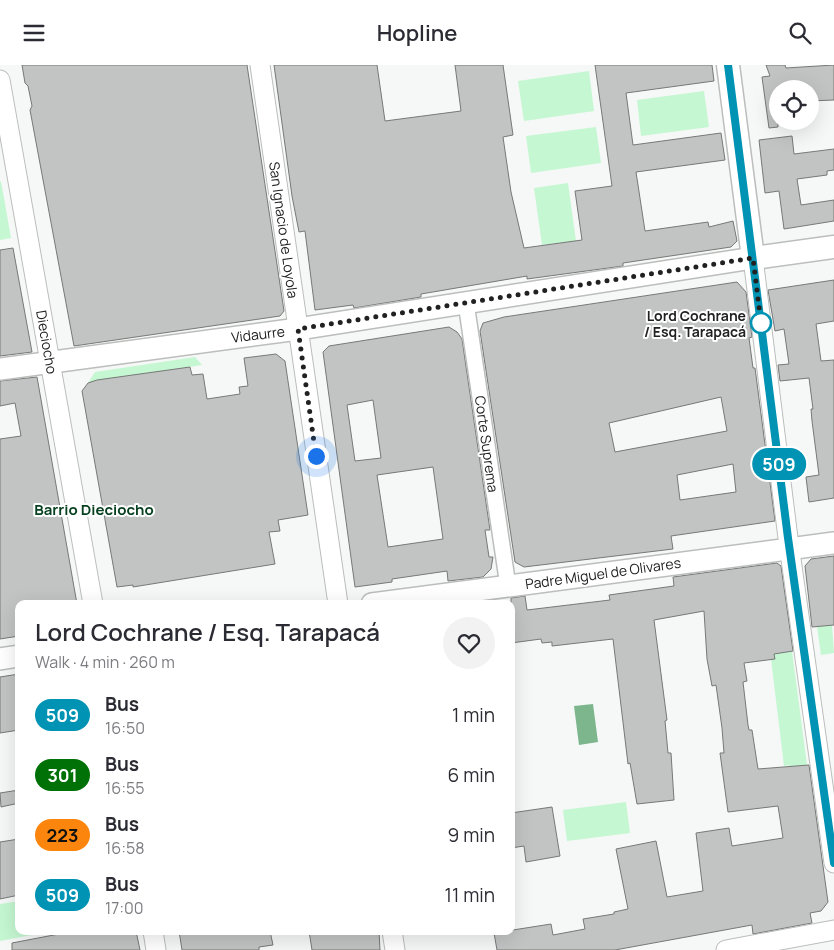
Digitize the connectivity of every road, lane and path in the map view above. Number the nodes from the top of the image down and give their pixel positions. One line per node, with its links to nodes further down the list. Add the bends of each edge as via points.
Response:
1 (260, 65): 7 (street, San Ignacio de Loyola)
2 (728, 65): 5 (main road)
3 (0, 80): 8 (street, Dieciocho)
4 (834, 247): 5 (main road)
5 (753, 258): 6 (main road, Vidaurre); 11 (street)
6 (466, 303): 7 (main road, Vidaurre); 12 (street, Corte Suprema)
7 (298, 329): 8 (main road, Vidaurre); 14 (street, San Ignacio de Loyola)
8 (50, 361): 9 (main road, Vidaurre); 13 (street, Dieciocho)
9 (0, 369)
10 (834, 543): 11 (main road, Padre Miguel de Olivares)
11 (790, 548): 12 (main road, Padre Miguel de Olivares); 18 (street)
12 (508, 586): 15 (main road, Padre Miguel de Olivares)
13 (92, 600)
14 (337, 600)
15 (402, 600)
16 (15, 657): 17 (main road)
17 (0, 659)
18 (834, 863)
19 (834, 930): 24 (street)
20 (154, 935): 22 (street)
21 (393, 935): 23 (street)
22 (156, 950)
23 (395, 950)
24 (726, 950)

